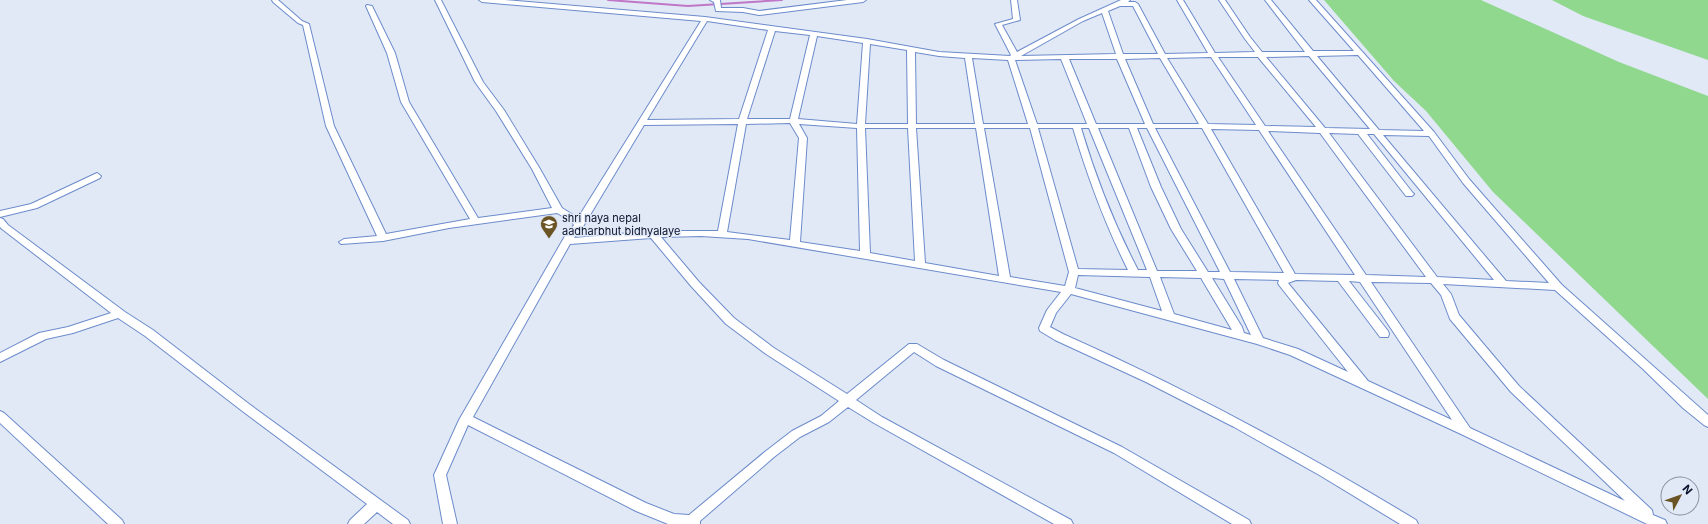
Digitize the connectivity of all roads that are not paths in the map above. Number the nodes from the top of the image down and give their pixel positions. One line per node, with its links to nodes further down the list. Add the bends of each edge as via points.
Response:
1 (438, 0): 48 (street, via 479,82 500,110)
2 (482, 0): 15 (street)
3 (713, 0): 4 (street, via 717,1 718,10 759,13)
4 (863, 0)
5 (1014, 0): 27 (street, via 1018,20 998,24)
6 (1127, 0): 12 (street)
7 (1180, 0): 24 (street)
8 (1222, 0): 22 (street)
9 (1268, 0): 20 (street)
10 (1312, 0): 21 (street)
11 (275, 1): 55 (street, via 306,24 330,126)
12 (1112, 2): 14 (street); 23 (street, via 1135,4)
13 (369, 6): 51 (street, via 390,53 405,102)
14 (1104, 10): 26 (street); 27 (street)
15 (705, 19): 16 (street); 31 (street)
16 (772, 29): 17 (street); 30 (street)
17 (814, 34): 18 (street); 29 (street)
18 (867, 41): 19 (street); 37 (street)
19 (911, 49): 25 (street); 32 (street)
20 (1311, 53): 21 (street); 22 (street); 44 (street)
21 (1360, 53): 45 (street)
22 (1259, 54): 24 (street); 42 (street)
23 (1162, 55): 24 (street); 26 (street); 40 (street)
24 (1213, 55): 41 (street)
25 (968, 56): 27 (street); 33 (street)
26 (1120, 56): 28 (street); 39 (street)
27 (1013, 57): 28 (street); 34 (street)
28 (1064, 57): 36 (street)
29 (793, 121): 30 (street); 37 (street); 58 (street, via 803,138)
30 (742, 122): 31 (street); 54 (street)
31 (642, 123): 52 (street)
32 (912, 125): 33 (street); 37 (street); 60 (street)
33 (979, 125): 34 (street); 69 (street)
34 (1033, 125): 35 (street); 61 (street)
35 (1076, 125): 36 (street); 62 (street, via 1090,171 1114,233)
36 (1092, 125): 38 (street); 63 (street)
37 (861, 126): 59 (street)
38 (1132, 126): 39 (street); 65 (street, via 1176,229)
39 (1150, 126): 40 (street); 64 (street)
40 (1205, 126): 41 (street); 66 (street)
41 (1263, 127): 42 (street); 68 (street)
42 (1323, 131): 43 (street); 70 (street)
43 (1361, 132): 44 (street); 47 (street)
44 (1377, 132): 45 (street); 71 (street)
45 (1431, 134): 72 (street, via 1466,181)
46 (97, 176): 49 (street, via 34,206)
47 (1409, 194)
48 (558, 210): 51 (street); 52 (street)
49 (0, 214)
50 (0, 221): 74 (street)
51 (476, 222): 55 (street)
52 (579, 225): 56 (street)
53 (653, 234): 54 (street); 56 (street); 81 (street, via 730,321 770,352)
54 (722, 234): 58 (street)
55 (383, 238): 57 (street)
56 (568, 241): 83 (street)
57 (344, 242)
58 (795, 244): 59 (street)
59 (865, 255): 60 (street)
60 (920, 264): 69 (street)
61 (1074, 272): 62 (street); 73 (street)
62 (1135, 274): 63 (street)
63 (1154, 275): 65 (street); 75 (street)
64 (1227, 275): 65 (street); 66 (street); 78 (street)
65 (1205, 276): 77 (street, via 1237,327)
66 (1292, 278): 67 (street); 80 (street, via 1284,280 1283,283)
67 (1341, 278): 68 (street); 76 (street)
68 (1362, 278): 70 (street); 85 (street)
69 (1005, 280): 73 (street)
70 (1434, 280): 71 (street); 88 (street, via 1446,294 1454,316 1515,388)
71 (1503, 284): 72 (street)
72 (1558, 287): 84 (street)
73 (1069, 290): 75 (street); 95 (street, via 1054,307 1044,328 1209,409 1352,487)
74 (119, 314): 79 (street, via 43,336); 86 (street, via 149,333)
75 (1169, 316): 77 (street)
76 (1384, 334)
77 (1239, 336): 78 (street)
78 (1258, 341): 80 (street, via 1294,352)
79 (0, 358)
80 (1366, 386): 85 (street)
81 (847, 400): 87 (street, via 826,418 801,431 770,454); 93 (street, via 878,420); 94 (street, via 913,347 1118,450)
82 (0, 416): 89 (street)
83 (466, 419): 87 (street, via 641,507 673,520); 92 (street, via 440,475)
84 (1708, 422)
85 (1465, 431): 88 (street)
86 (376, 504): 90 (street); 91 (street)
87 (692, 523)
88 (1656, 523)
89 (116, 524)
90 (354, 524)
91 (403, 524)
92 (450, 524)
93 (1066, 524)
94 (1244, 524)
95 (1411, 524)

